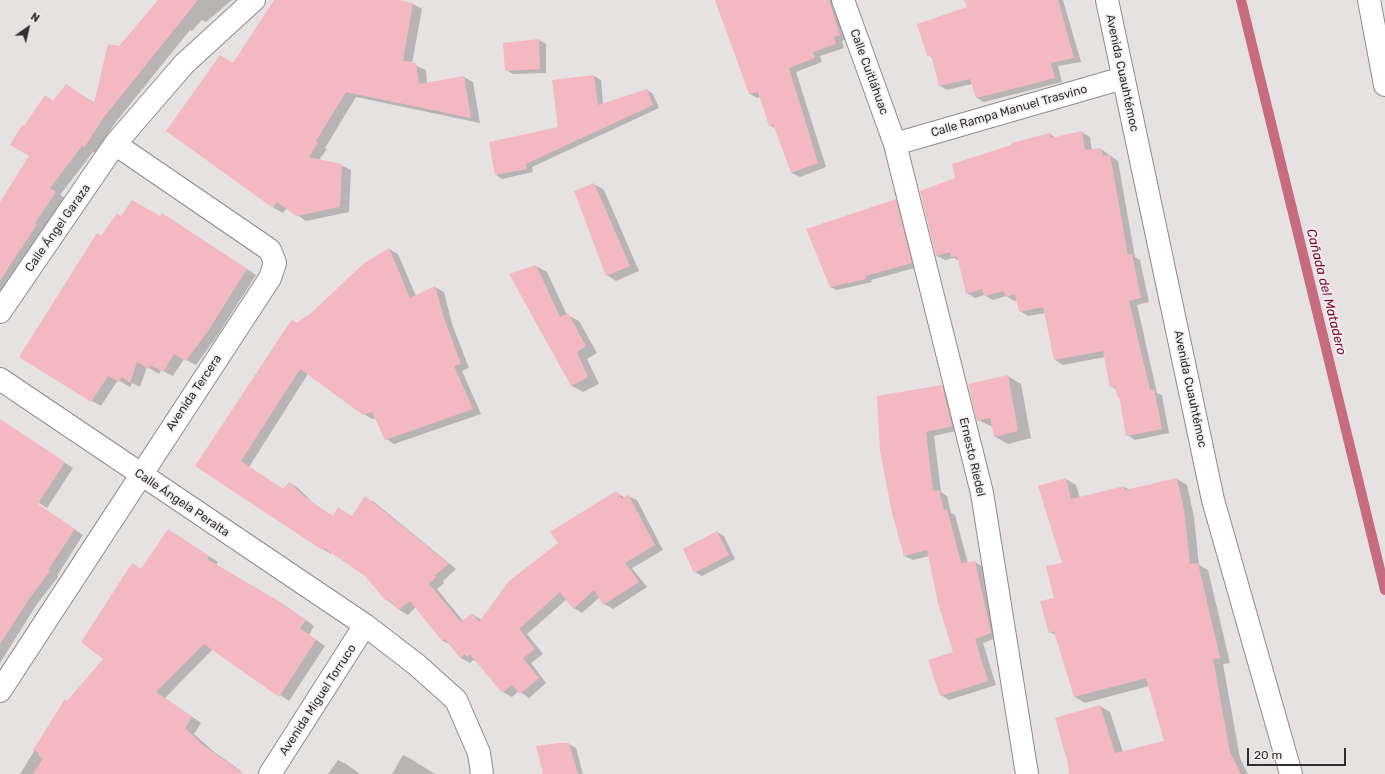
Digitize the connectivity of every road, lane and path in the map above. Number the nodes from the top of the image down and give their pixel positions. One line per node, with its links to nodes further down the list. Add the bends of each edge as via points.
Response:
1 (254, 0): 7 (main road, Calle Ángel Garaza, via 184,64)
2 (843, 0): 8 (main road, Calle Cuitláhuac)
3 (1107, 0): 5 (main road, Avenida Cuauhtémoc)
4 (1369, 0): 6 (main road)
5 (1123, 78): 8 (main road, Calle Rampa Manuel Trasvino); 17 (main road, Avenida Cuauhtémoc, via 1213,500)
6 (1385, 85)
7 (116, 144): 9 (main road, Calle Ángel Garaza); 11 (main road, Avenida Tercera, via 270,250 275,263 270,278)
8 (895, 144): 16 (main road, Ernesto Riedel, via 982,493)
9 (0, 312)
10 (0, 379): 11 (main road, Calle Ángela Peralta)
11 (140, 475): 12 (main road, Calle Ángela Peralta); 13 (main road, Avenida Tercera)
12 (365, 626): 14 (main road, Avenida Miguel Torruco); 15 (main road, Calle Ángela Peralta, via 417,665 456,700 479,753)
13 (0, 691)
14 (270, 774)
15 (482, 774)
16 (1028, 774)
17 (1292, 774)

